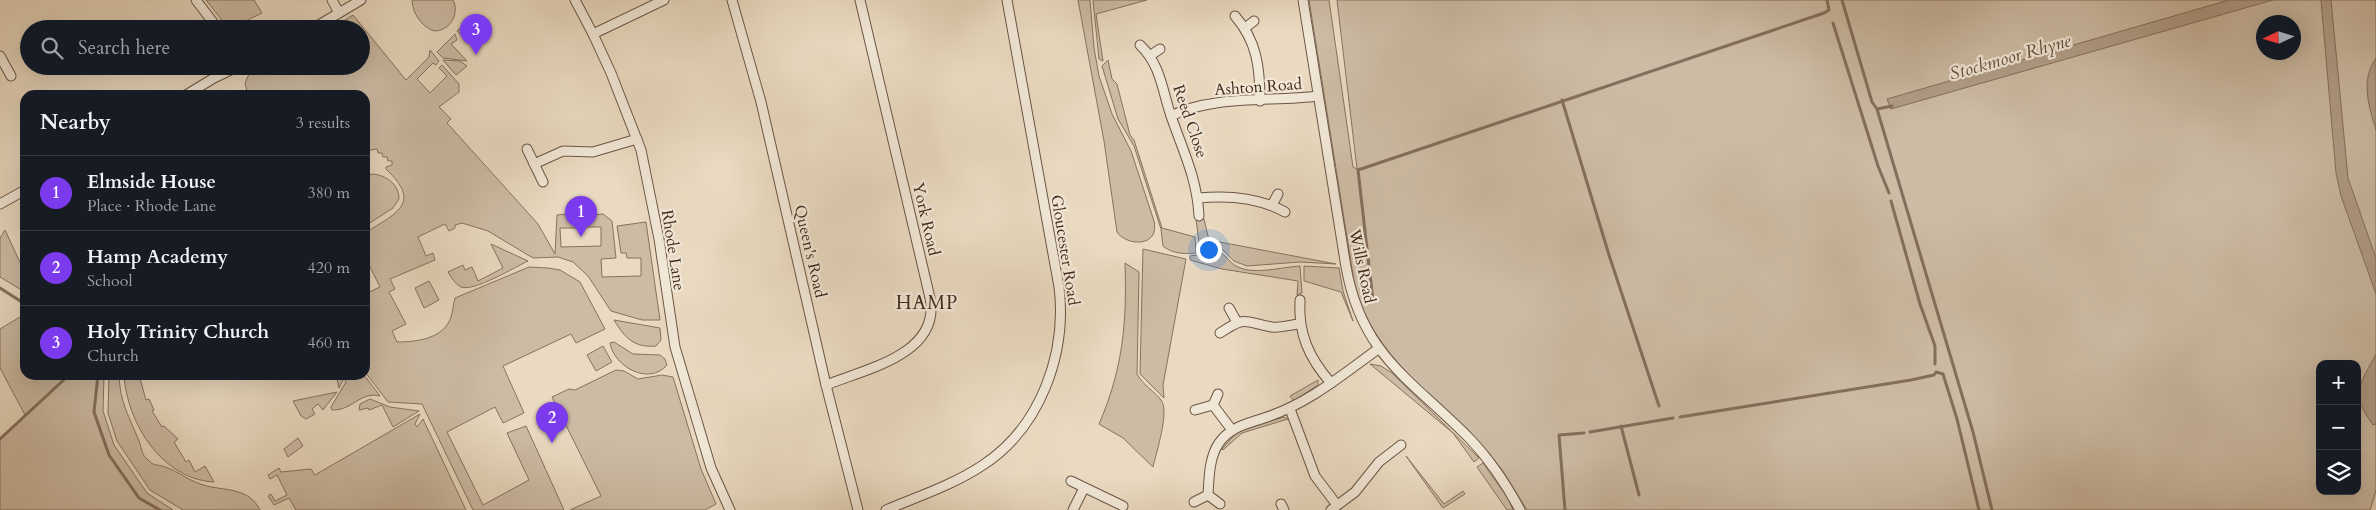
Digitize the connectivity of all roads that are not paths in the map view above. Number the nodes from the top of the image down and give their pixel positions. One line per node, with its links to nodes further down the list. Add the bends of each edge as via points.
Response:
1 (196, 0): 12 (street)
2 (332, 0): 10 (street)
3 (361, 0): 10 (street)
4 (575, 0): 16 (street, Rhode Lane)
5 (664, 0): 16 (street)
6 (732, 0): 45 (street, Queen's Road, via 761,102)
7 (860, 0): 45 (street, York Road, via 932,313 924,335 913,347)
8 (1007, 0): 61 (street, Gloucester Road, via 1059,287 1061,323 1057,352 1034,409 1024,426 997,455 952,483)
9 (1303, 0): 24 (street, Wills Road)
10 (339, 14): 13 (street)
11 (1235, 16): 15 (street)
12 (211, 20)
13 (328, 20)
14 (1254, 21): 15 (street)
15 (1245, 28): 25 (street, via 1256,52)
16 (594, 34): 27 (street, Rhode Lane)
17 (1140, 45): 19 (street, Reed Close)
18 (1160, 49): 19 (street)
19 (1151, 55): 26 (street, Reed Close)
20 (0, 56): 22 (street)
21 (220, 75): 23 (street)
22 (11, 76)
23 (194, 90)
24 (1318, 96): 25 (street, Ashton Road); 43 (street, Wills Road, via 1351,294)
25 (1260, 101): 26 (street, Ashton Road, via 1213,104 1181,110)
26 (1171, 116): 33 (street, Reed Close, via 1186,152)
27 (637, 139): 29 (street, via 593,152 563,151); 59 (street, Rhode Lane, via 659,239 675,347 711,468)
28 (527, 149): 29 (street)
29 (534, 164): 30 (street)
30 (543, 182)
31 (20, 193): 34 (street)
32 (1278, 194): 35 (street)
33 (1198, 198): 35 (street, via 1229,196); 37 (street, Reed Close)
34 (0, 204)
35 (1272, 205): 36 (street)
36 (1285, 212)
37 (1200, 216)
38 (1300, 300): 41 (street)
39 (1229, 308): 40 (street)
40 (1237, 322): 41 (street, via 1254,321 1273,327); 42 (street)
41 (1299, 324): 44 (street, via 1307,348)
42 (1220, 333)
43 (1378, 349): 44 (street); 63 (street, Wills Road, via 1479,448)
44 (1331, 383): 48 (street)
45 (826, 385): 60 (street, Queen's Road)
46 (1218, 394): 47 (street)
47 (1213, 405): 49 (street); 50 (street)
48 (1290, 409): 50 (street); 58 (street, via 1315,476)
49 (1195, 410)
50 (1232, 430): 54 (street, via 1214,451)
51 (1401, 445): 58 (street, via 1379,462 1355,492)
52 (1071, 481): 53 (street)
53 (1084, 488): 57 (street); 62 (street)
54 (1208, 495): 55 (street); 56 (street)
55 (1194, 502)
56 (1220, 504)
57 (1123, 506)
58 (1334, 508)
59 (730, 510)
60 (858, 510)
61 (886, 510)
62 (1073, 510)
63 (1520, 510)

